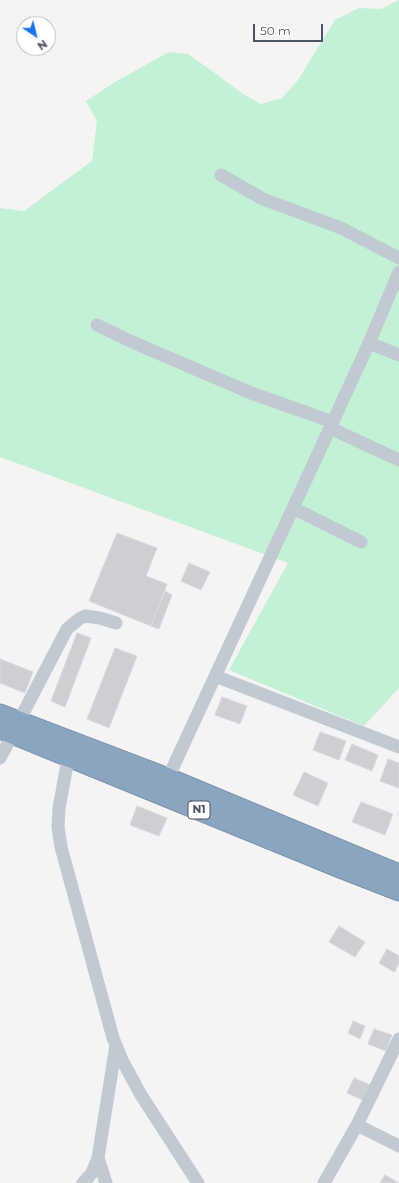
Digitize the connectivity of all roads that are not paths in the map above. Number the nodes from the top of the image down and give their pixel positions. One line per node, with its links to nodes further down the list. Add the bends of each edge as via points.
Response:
1 (221, 175): 2 (street, via 263,199 341,228)
2 (399, 258)
3 (399, 272): 5 (street)
4 (97, 326): 7 (street)
5 (369, 343): 6 (street); 7 (street)
6 (399, 355)
7 (332, 425): 8 (street); 9 (street)
8 (399, 460)
9 (293, 508): 10 (street); 12 (street)
10 (361, 542)
11 (116, 623): 14 (street, via 85,616 68,629)
12 (215, 676): 15 (street); 18 (street)
13 (0, 714): 14 (highway, N1)
14 (11, 728): 16 (highway, N1); 17 (street)
15 (399, 747)
16 (70, 749): 18 (highway, N1); 20 (highway, N1, via 340,868); 22 (street, via 58,815 61,847)
17 (0, 758)
18 (168, 778): 19 (highway, N1)
19 (399, 874)
20 (399, 891)
21 (399, 1039): 23 (street)
22 (116, 1045): 25 (street); 28 (street, via 141,1095)
23 (357, 1125): 24 (street); 29 (street)
24 (399, 1146)
25 (98, 1158): 26 (street, via 92,1173); 27 (street)
26 (83, 1183)
27 (106, 1183)
28 (198, 1183)
29 (324, 1183)

